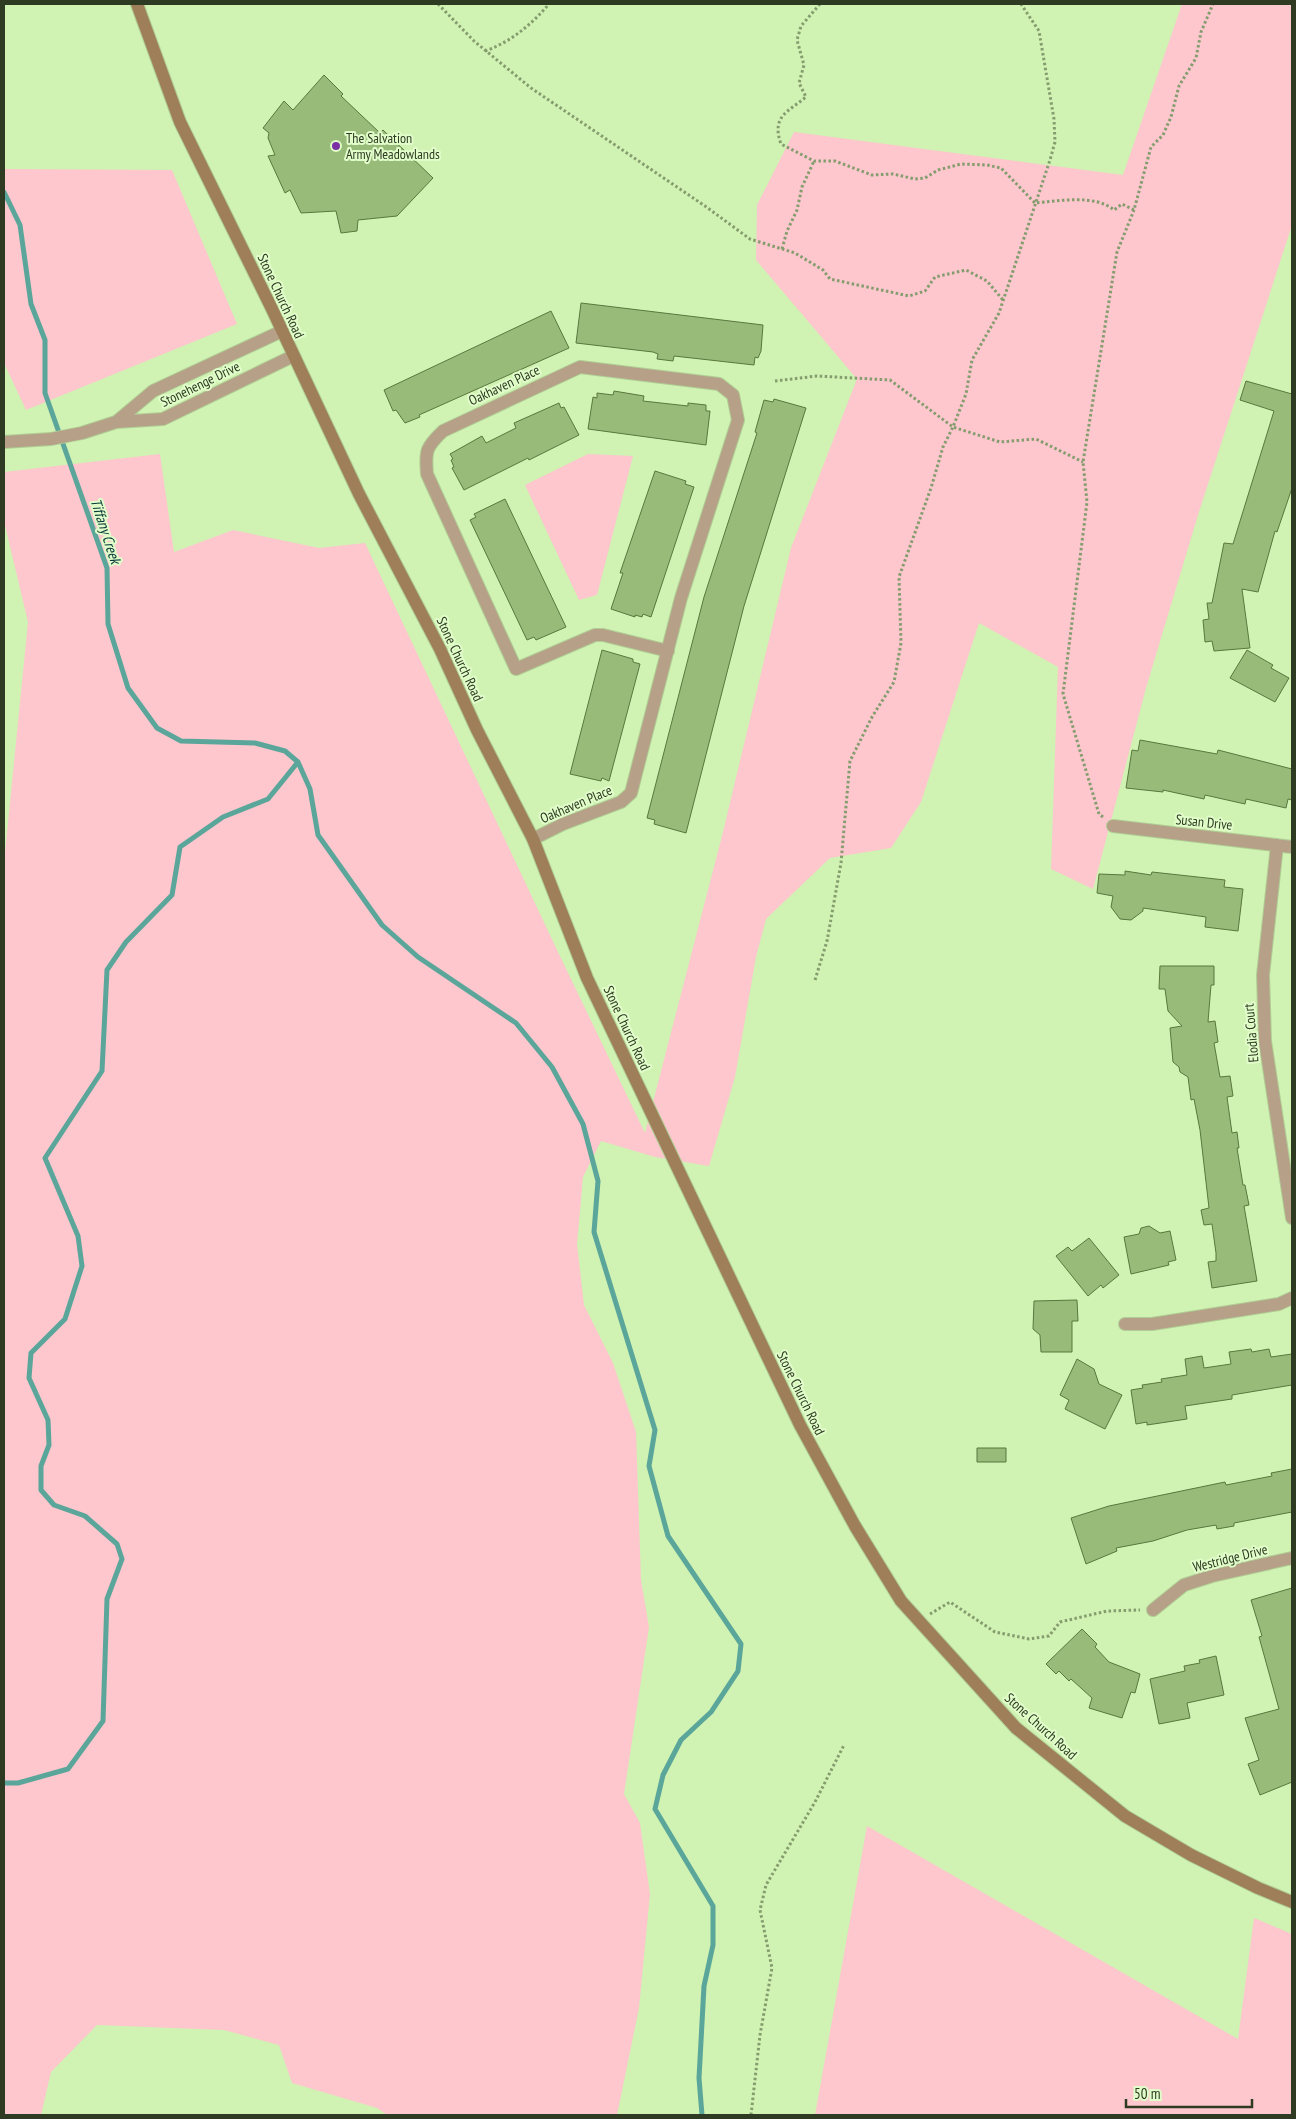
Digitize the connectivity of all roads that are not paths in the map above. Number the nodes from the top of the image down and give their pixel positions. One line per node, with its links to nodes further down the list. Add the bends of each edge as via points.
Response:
1 (137, 4): 2 (main road, Stone Church Road, via 180,122)
2 (282, 332): 3 (main road, Stone Church Road); 4 (street, Stonehenge Drive, via 153,391)
3 (293, 356): 4 (street, Stonehenge Drive, via 163,419); 8 (main road, Stone Church Road, via 359,494)
4 (116, 422): 5 (street, Stonehenge Drive, via 50,439)
5 (4, 442)
6 (668, 651): 6 (street, Oakhaven Place, via 738,420 732,395 719,384 580,367 443,431 430,444 425,455 427,474 516,669 595,635); 8 (street, Oakhaven Place, via 631,793 621,802)
7 (1113, 826): 9 (street, Susan Drive)
8 (534, 839): 16 (main road, Stone Church Road, via 587,978 800,1425 855,1526 901,1601 1016,1728 1125,1816 1191,1855)
9 (1277, 845): 10 (street, Susan Drive); 11 (street, Elodia Court, via 1263,975 1265,1041)
10 (1292, 847)
11 (1292, 1218)
12 (1292, 1298): 13 (street, via 1279,1304 1152,1324)
13 (1125, 1324)
14 (1292, 1558): 15 (street, Westridge Drive, via 1184,1585)
15 (1153, 1610)
16 (1292, 1902)

